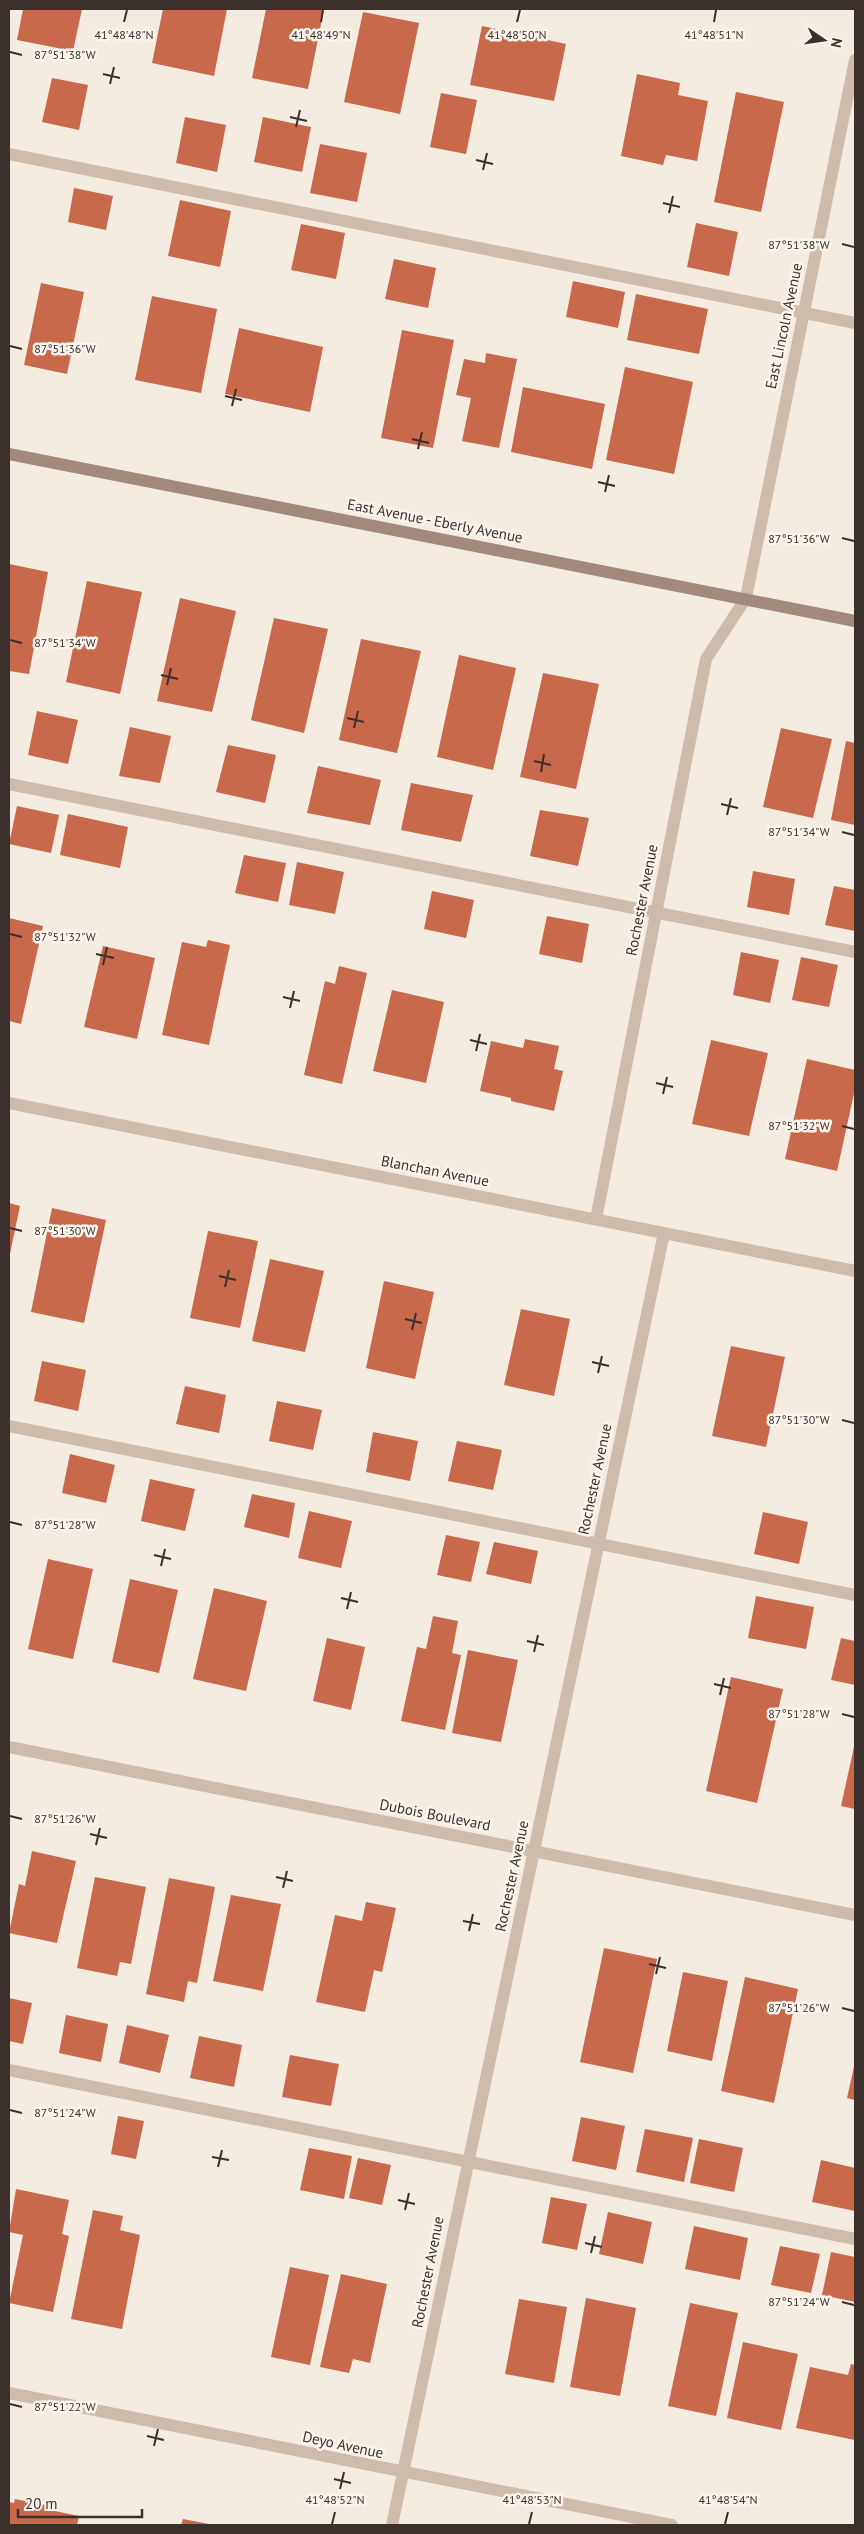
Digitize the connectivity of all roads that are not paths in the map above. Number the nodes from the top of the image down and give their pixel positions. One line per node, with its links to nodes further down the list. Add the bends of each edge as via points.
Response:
1 (855, 60): 3 (street, East Lincoln Avenue)
2 (9, 154): 3 (street)
3 (804, 312): 4 (street); 6 (street, East Lincoln Avenue)
4 (855, 323)
5 (9, 454): 6 (main road, East Avenue - Eberly Avenue)
6 (746, 598): 7 (main road, East Avenue - Eberly Avenue); 9 (street, Rochester Avenue, via 706,659)
7 (855, 621)
8 (9, 784): 9 (street)
9 (656, 913): 10 (street); 12 (street, Rochester Avenue)
10 (855, 952)
11 (9, 1102): 12 (street, Blanchan Avenue)
12 (596, 1219): 13 (street, Blanchan Avenue)
13 (664, 1232): 14 (street, Blanchan Avenue); 16 (street, Rochester Avenue)
14 (855, 1271)
15 (9, 1426): 16 (street)
16 (598, 1542): 17 (street); 19 (street, Rochester Avenue)
17 (855, 1594)
18 (9, 1747): 19 (street, Dubois Boulevard)
19 (534, 1851): 20 (street, Dubois Boulevard); 22 (street, Rochester Avenue)
20 (855, 1915)
21 (9, 2070): 22 (street)
22 (467, 2161): 23 (street); 25 (street, Rochester Avenue)
23 (855, 2238)
24 (9, 2393): 25 (street, Deyo Avenue)
25 (403, 2474): 26 (street, Rochester Avenue); 27 (street, Deyo Avenue)
26 (392, 2525)
27 (672, 2525)

